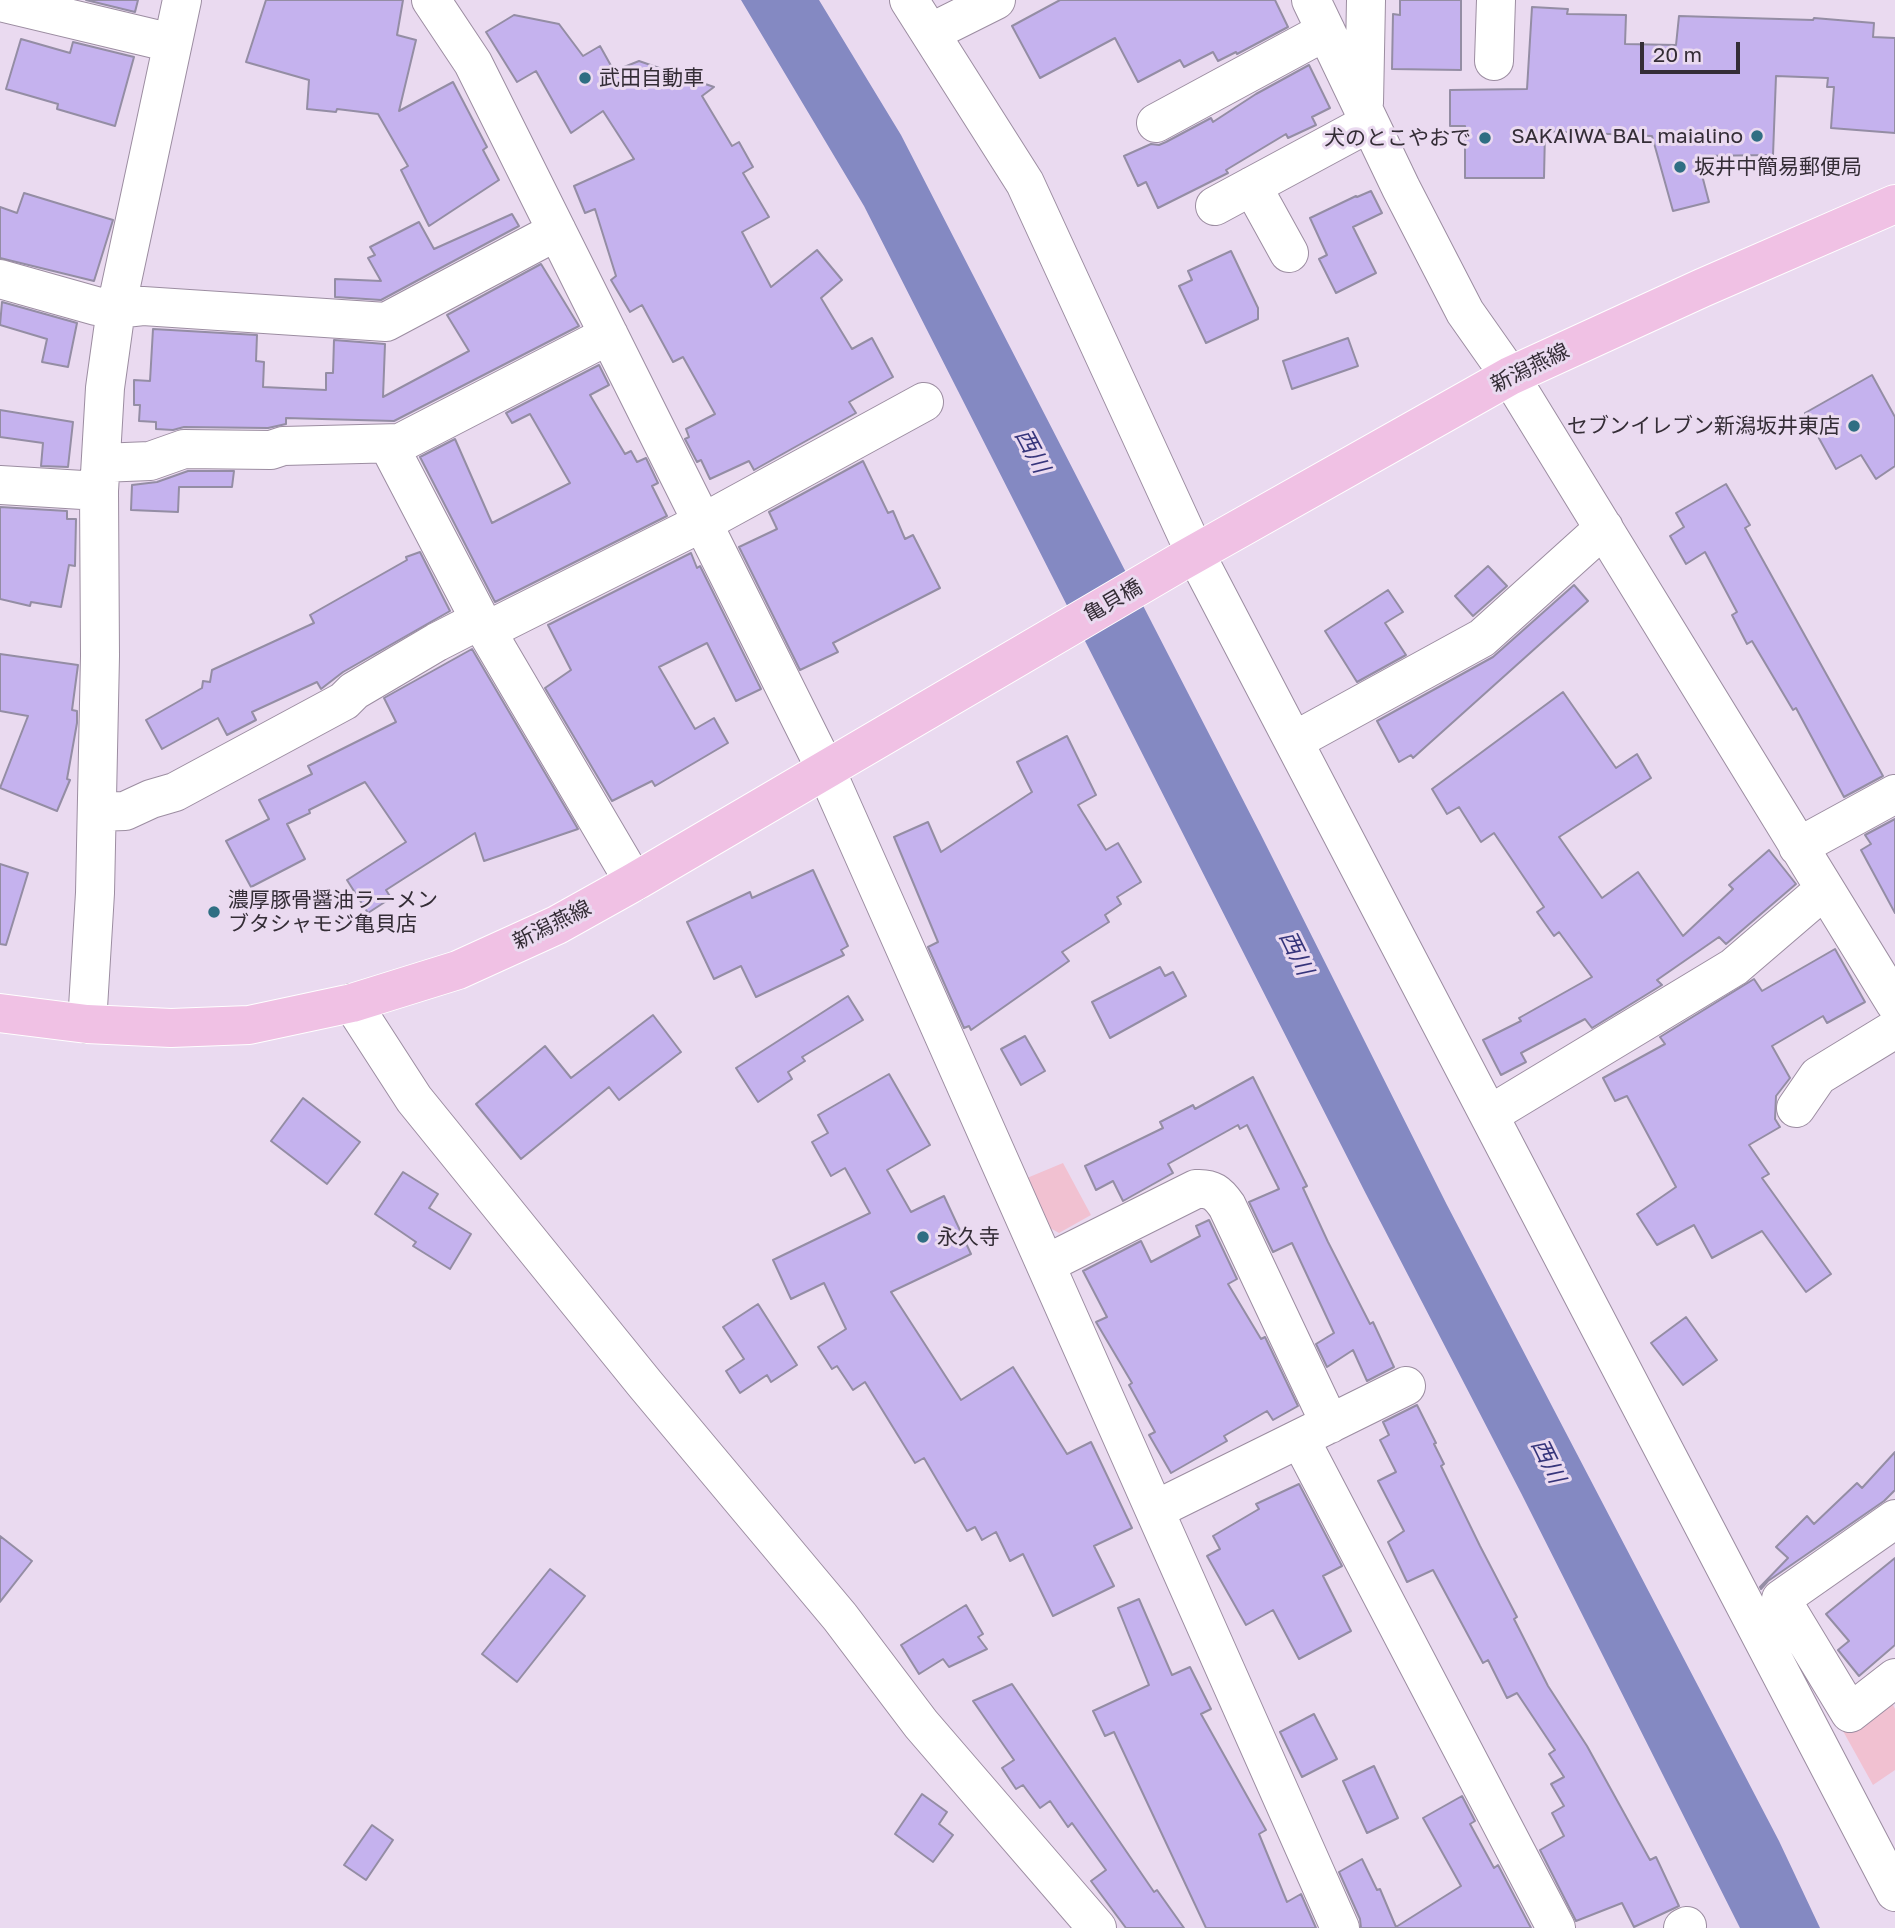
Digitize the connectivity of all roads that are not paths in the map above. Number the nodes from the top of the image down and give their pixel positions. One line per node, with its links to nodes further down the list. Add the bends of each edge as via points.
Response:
1 (182, 0): 10 (street)
2 (431, 0): 17 (street, via 473,63)
3 (909, 0): 9 (street)
4 (996, 0): 9 (street)
5 (1366, 0): 12 (street)
6 (1496, 0): 11 (street)
7 (0, 2): 10 (street)
8 (1318, 16): 12 (street); 13 (street)
9 (930, 33): 29 (street, via 1025,183)
10 (172, 43): 20 (street)
11 (1494, 61)
12 (1366, 117): 14 (street); 22 (street, via 1465,312)
13 (1156, 123)
14 (1252, 186): 15 (street); 18 (street)
15 (1215, 206)
16 (1892, 213): 22 (main road, 新潟燕線, via 1702,288)
17 (557, 231): 20 (street, via 387,322 143,306); 21 (street)
18 (1289, 253)
19 (0, 279): 20 (street)
20 (116, 309): 25 (street)
21 (609, 335): 24 (street, via 400,443); 27 (street)
22 (1510, 376): 28 (street); 29 (main road, 新潟燕線)
23 (924, 402): 27 (street)
24 (388, 444): 25 (street, via 184,449); 30 (street)
25 (100, 477): 26 (street); 35 (street)
26 (0, 485)
27 (702, 522): 30 (street); 33 (street)
28 (1604, 528): 32 (street, via 1482,638); 36 (street)
29 (1188, 557): 31 (main road, 亀貝橋); 32 (street)
30 (483, 626): 35 (street, via 437,642 344,701 175,792 125,811); 37 (street)
31 (1046, 640): 33 (main road, 新潟燕線)
32 (1294, 741): 45 (street)
33 (825, 768): 37 (main road, 新潟燕線); 46 (street)
34 (1895, 794): 36 (street)
35 (97, 812): 42 (street)
36 (1798, 847): 38 (street)
37 (634, 882): 39 (main road, 新潟燕線, via 557,925 458,970)
38 (1825, 889): 40 (street); 45 (street, via 1734,967)
39 (352, 1003): 42 (main road, 新潟燕線, via 248,1025); 53 (street, via 422,1109 840,1617 921,1724)
40 (1895, 1003)
41 (0, 1013): 42 (main road, 新潟燕線)
42 (88, 1024)
43 (1895, 1029): 44 (street, via 1818,1076)
44 (1796, 1108)
45 (1489, 1115): 52 (street)
46 (1045, 1264): 48 (street, via 1196,1189 1208,1188 1219,1194); 49 (street)
47 (1406, 1386): 48 (street)
48 (1315, 1431): 49 (street); 55 (street)
49 (1155, 1510): 54 (street)
50 (1895, 1519): 51 (street, via 1781,1599 1850,1713)
51 (1895, 1678)
52 (1895, 1892)
53 (1097, 1928)
54 (1340, 1928)
55 (1556, 1928)

